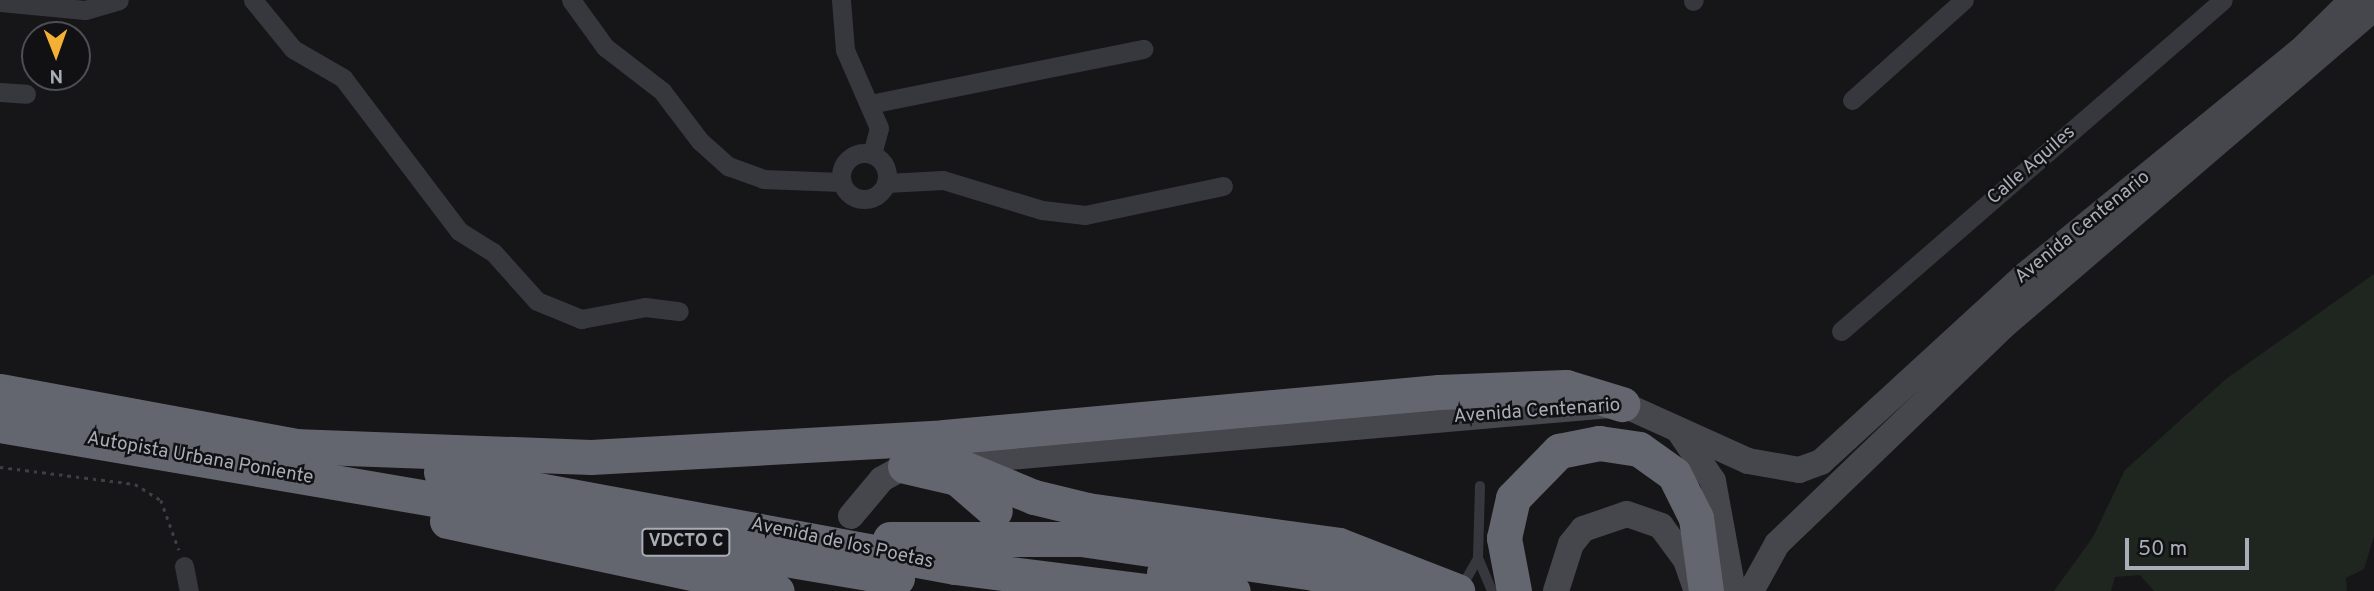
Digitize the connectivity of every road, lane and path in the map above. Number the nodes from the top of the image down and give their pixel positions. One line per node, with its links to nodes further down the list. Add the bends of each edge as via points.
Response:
1 (119, 0): 8 (street, via 85,10)
2 (253, 0): 19 (street, via 293,48 343,78 459,231 493,252 537,301 581,319 645,307)
3 (571, 0): 16 (street, via 605,47 662,91 700,141 728,166 763,179)
4 (841, 0): 14 (street, via 845,50)
5 (1964, 0): 13 (street)
6 (2223, 0): 20 (street, Calle Aquiles)
7 (2352, 0): 23 (main road, Avenida Centenario, via 2300,51 2025,275)
8 (0, 2)
9 (2374, 9): 26 (main road, Avenida Centenario, via 2007,323)
10 (1144, 49): 14 (street)
11 (0, 92): 12 (street)
12 (26, 94)
13 (1852, 100)
14 (870, 104): 15 (street, via 879,128)
15 (872, 154): 16 (street, via 848,159); 17 (street, via 885,166)
16 (841, 182): 17 (street, via 859,199 876,196)
17 (886, 183): 18 (street, via 943,180 1042,210 1086,215)
18 (1223, 187)
19 (679, 311)
20 (1841, 331)
21 (0, 391): 30 (highway, Autopista Urbana Poniente / VDCTO C)
22 (1416, 394): 24 (highway, via 1566,387); 25 (highway); 27 (highway, via 1393,407)
23 (1892, 397): 26 (main road); 28 (main road, Avenida Centenario, via 1821,462 1799,470 1771,470)
24 (1622, 404): 27 (main road, Avenida Centenario); 28 (main road, Avenida Centenario)
25 (1263, 408): 27 (highway, via 1281,416); 30 (highway, via 692,454 464,456)
26 (1911, 415): 58 (main road, Avenida Centenario, via 1777,544)
27 (1323, 422): 31 (main road, Avenida Centenario)
28 (1673, 424): 57 (main road, via 1695,447 1713,481)
29 (0, 425): 35 (highway, Autopista Urbana Poniente / VDCTO C)
30 (293, 446): 38 (highway, Avenida de los Poetas / VDCTO C)
31 (949, 462): 33 (main road, Avenida Centenario); 41 (highway, via 1074,507)
32 (0, 467): 44 (path, via 135,484 161,500)
33 (905, 467): 36 (highway, via 957,478); 37 (main road, Avenida Centenario, via 882,479)
34 (1479, 486): 43 (lane)
35 (400, 493): 49 (highway, via 422,513 506,538); 50 (highway, Avenida de los Poetas / VDCTO C)
36 (995, 511)
37 (851, 516)
38 (749, 524): 39 (highway); 46 (highway, Avenida de los Poetas / VDCTO C, via 955,567)
39 (806, 528): 42 (highway, via 1089,522); 45 (highway, via 883,539 1038,536)
40 (1041, 546): 46 (highway)
41 (1328, 547): 42 (highway); 47 (highway)
42 (1263, 548): 47 (highway)
43 (1478, 558): 47 (lane); 52 (lane)
44 (184, 566): 48 (street)
45 (1236, 577): 46 (highway, via 1184,585); 47 (highway); 51 (highway)
46 (1154, 582)
47 (1416, 588)
48 (189, 591)
49 (777, 591)
50 (972, 591)
51 (1330, 591)
52 (1492, 591)
53 (1514, 591): 56 (highway, via 1504,538 1513,498 1559,451 1599,443 1639,449 1674,474 1696,518)
54 (1556, 591): 55 (main road, via 1567,553 1583,529 1627,514 1668,533)
55 (1697, 591)
56 (1706, 591)
57 (1732, 591)
58 (1751, 591)

